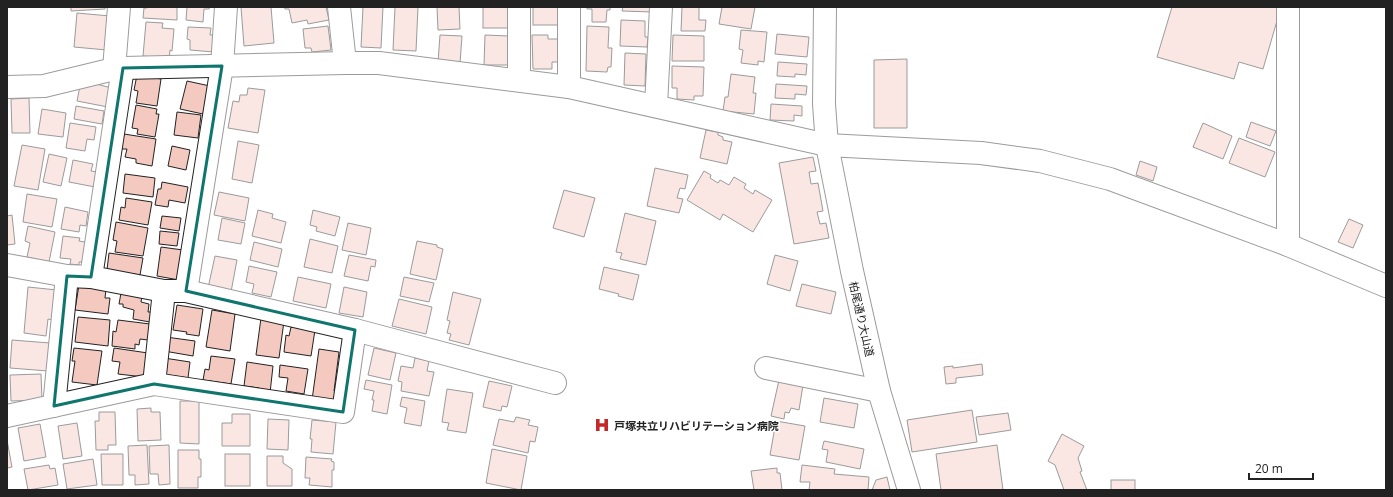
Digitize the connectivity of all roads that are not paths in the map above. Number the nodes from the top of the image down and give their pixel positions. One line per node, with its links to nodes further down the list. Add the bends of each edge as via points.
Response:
1 (119, 7): 11 (street)
2 (226, 7): 10 (street)
3 (339, 7): 9 (street)
4 (519, 7): 12 (street)
5 (569, 7): 14 (street)
6 (661, 7): 15 (street)
7 (825, 7): 16 (street, 柏尾通り大山道, via 824,104)
8 (1288, 7): 17 (street)
9 (345, 63): 10 (street); 12 (street, via 379,63)
10 (222, 66): 11 (street); 23 (street)
11 (119, 68): 13 (street, via 44,86); 20 (street)
12 (519, 80): 14 (street)
13 (7, 87)
14 (569, 87): 15 (street)
15 (656, 106): 16 (street)
16 (827, 145): 17 (street, via 981,153 1040,161 1110,179); 28 (street, 柏尾通り大山道)
17 (1288, 245): 21 (street)
18 (7, 265): 19 (street)
19 (67, 276): 20 (street); 29 (street)
20 (91, 277): 22 (street)
21 (1386, 286)
22 (164, 290): 23 (street); 27 (street)
23 (186, 291): 24 (street)
24 (355, 330): 26 (street); 27 (street, via 343,412)
25 (766, 368): 28 (street)
26 (555, 383)
27 (154, 384): 29 (street)
28 (879, 391): 31 (street, 柏尾通り大山道)
29 (54, 406): 30 (street)
30 (7, 416)
31 (909, 490)

